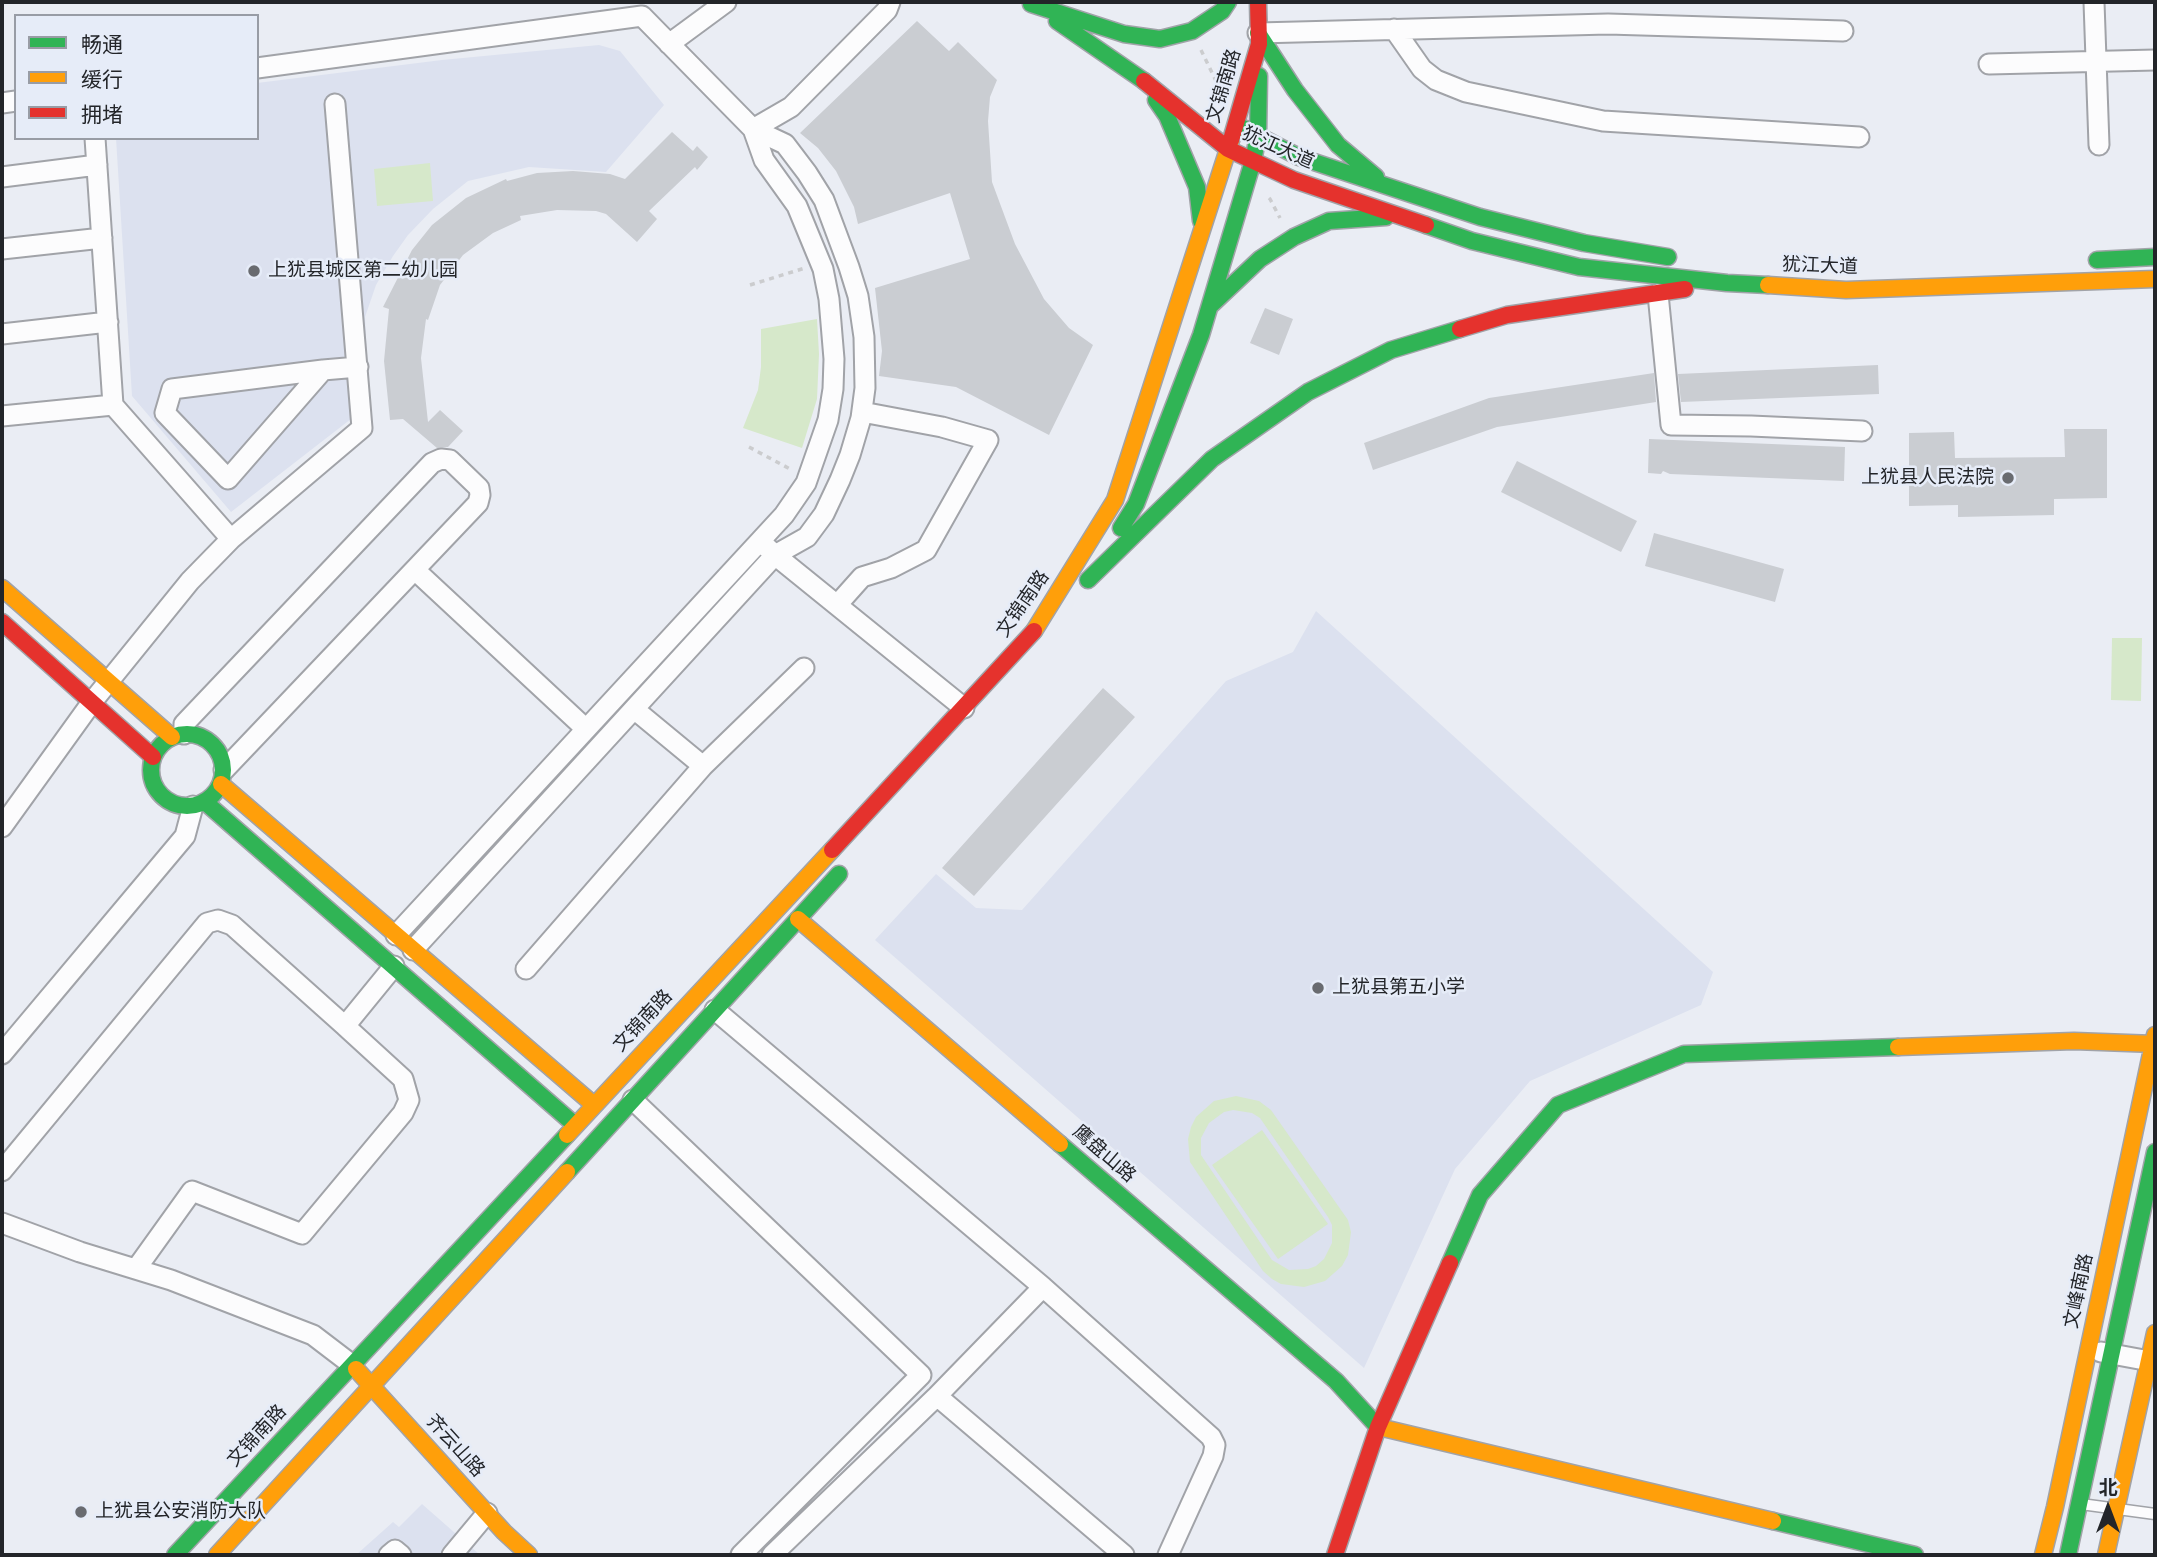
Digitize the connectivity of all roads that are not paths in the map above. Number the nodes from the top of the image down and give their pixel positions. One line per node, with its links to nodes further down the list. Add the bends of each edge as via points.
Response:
1 (726, 2): 11 (street)
2 (890, 2): 20 (street, via 849,51 791,107)
3 (1228, 2): 6 (main road, via 1192,32 1160,39 1124,34)
4 (1258, 2): 10 (main road)
5 (2094, 2): 13 (street)
6 (1030, 3): 16 (main road)
7 (645, 9): 11 (street); 15 (street)
8 (1394, 29): 9 (street, via 1608,24); 10 (street); 22 (street, via 1422,69 1466,92 1603,121)
9 (1843, 31)
10 (1259, 38): 19 (main road, 文锦南路); 21 (main road, 文锦南路); 30 (main road, via 1338,145)
11 (669, 44): 20 (street)
12 (2155, 60): 13 (street)
13 (2096, 62): 14 (street); 24 (street)
14 (1989, 64)
15 (259, 68)
16 (1144, 81): 18 (main road); 25 (main road, 犹江大道); 33 (main road, via 1187,160 1197,187)
17 (335, 104): 49 (street)
18 (1199, 106)
19 (1228, 120): 21 (main road, 犹江大道); 25 (main road, 文锦南路)
20 (753, 130): 29 (street, via 785,144); 31 (street, via 764,160)
21 (1258, 135): 26 (main road, 文锦南路); 30 (main road, 犹江大道, via 1299,158)
22 (1859, 137)
23 (95, 140): 27 (street)
24 (2099, 145)
25 (1228, 149): 26 (main road, 犹江大道); 33 (main road, 文锦南路)
26 (1253, 161): 32 (main road, 犹江大道); 46 (main road, 文锦南路)
27 (97, 165): 28 (street); 34 (street)
28 (2, 177)
29 (816, 186): 31 (street); 53 (street, via 858,296 864,337)
30 (1388, 187): 39 (main road, 犹江大道, via 1480,217 1584,243)
31 (792, 199): 51 (street, via 821,263 832,324)
32 (1402, 217): 43 (main road, 犹江大道, via 1579,267); 46 (main road, via 1329,221 1294,237 1260,259)
33 (1202, 230): 68 (main road, 文锦南路, via 1115,500 1030,637)
34 (102, 238): 36 (street); 47 (street)
35 (2155, 248): 38 (main road)
36 (2, 249)
37 (2155, 257): 38 (main road)
38 (2129, 258): 40 (main road)
39 (1687, 260)
40 (2088, 260)
41 (2155, 279): 42 (main road, 犹江大道)
42 (2128, 280): 43 (main road, 犹江大道, via 1846,290); 44 (main road)
43 (1727, 283): 45 (main road)
44 (2155, 292)
45 (1658, 294): 46 (main road, 文锦南路, via 1507,315 1379,356 1308,392 1212,459 1084,585 1136,504); 55 (street, via 1671,425)
46 (1209, 307)
47 (107, 322): 48 (street); 52 (street)
48 (2, 334)
49 (358, 368): 50 (street); 58 (street, via 362,428)
50 (323, 370): 50 (street, via 172,389 164,413 229,479)
51 (832, 397): 53 (street); 56 (street)
52 (113, 405): 54 (street); 58 (street)
53 (863, 406): 57 (street); 63 (street, via 988,440 926,550 862,577)
54 (2, 416)
55 (1862, 431)
56 (809, 473): 57 (street); 59 (street, via 784,515)
57 (841, 480): 60 (street, via 807,537)
58 (231, 539): 66 (street, via 190,581)
59 (760, 541): 60 (street); 70 (street)
60 (775, 555): 63 (street); 69 (street)
61 (415, 570): 70 (street); 71 (street, via 478,503 479,488 450,460 432,463 184,724); 74 (street)
62 (2, 588): 66 (main road)
63 (837, 605): 68 (street)
64 (2, 622): 67 (main road)
65 (804, 668): 73 (street)
66 (109, 682): 67 (street); 71 (main road)
67 (92, 702): 72 (main road); 76 (street)
68 (964, 708): 87 (main road, 文锦南路)
69 (634, 709): 73 (street); 79 (street)
70 (586, 729): 79 (street)
71 (178, 736): 72 (main road, via 162,744); 74 (main road, via 207,741 216,750)
72 (153, 757): 75 (main road, via 151,776 161,796 182,806)
73 (703, 766): 81 (street)
74 (222, 778): 75 (main road); 79 (main road)
75 (199, 804): 80 (main road); 85 (street, via 185,836)
76 (2, 827)
77 (850, 861): 78 (main road)
78 (798, 919): 82 (main road); 101 (main road, 鹰盘山路, via 1336,1381)
79 (405, 942): 80 (main road); 87 (main road)
80 (390, 963): 83 (street); 88 (main road)
81 (526, 969)
82 (715, 1010): 86 (main road); 93 (street)
83 (345, 1026): 90 (street, via 232,925 218,920 207,923); 92 (street, via 403,1079 409,1100 303,1234 192,1191)
84 (2155, 1041): 95 (main road, 文峰南路); 101 (main road, via 1684,1054 1558,1105 1480,1195)
85 (2, 1054)
86 (634, 1100): 99 (main road); 113 (street, via 921,1375)
87 (594, 1105): 88 (main road, 文锦南路)
88 (575, 1125): 98 (main road, 文锦南路)
89 (2155, 1152): 96 (main road)
90 (2, 1171)
91 (2, 1223): 92 (street)
92 (136, 1269): 98 (street, via 313,1335)
93 (1043, 1287): 100 (street); 116 (street, via 1212,1437 1213,1456)
94 (2155, 1333): 97 (main road)
95 (2088, 1349): 96 (street); 102 (main road, 文峰南路)
96 (2112, 1355): 97 (street); 103 (main road)
97 (2152, 1362): 104 (main road)
98 (351, 1364): 99 (main road, 齐云山路); 107 (main road, 文锦南路)
99 (372, 1385): 105 (main road, 齐云山路); 108 (main road)
100 (937, 1396): 114 (street); 115 (street)
101 (1378, 1427): 117 (main road); 118 (main road)
102 (2056, 1500): 103 (lane); 119 (main road, 文峰南路)
103 (2081, 1504): 104 (lane); 120 (main road)
104 (2116, 1509): 106 (lane); 121 (main road)
105 (487, 1513): 111 (street); 112 (main road, 齐云山路)
106 (2155, 1514)
107 (175, 1555)
108 (217, 1555)
109 (389, 1555): 110 (street, via 395,1550)
110 (401, 1555)
111 (452, 1555)
112 (529, 1555)
113 (741, 1555)
114 (772, 1555)
115 (1124, 1555)
116 (1168, 1555)
117 (1335, 1555)
118 (1915, 1555)
119 (2043, 1555)
120 (2068, 1555)
121 (2106, 1555)

